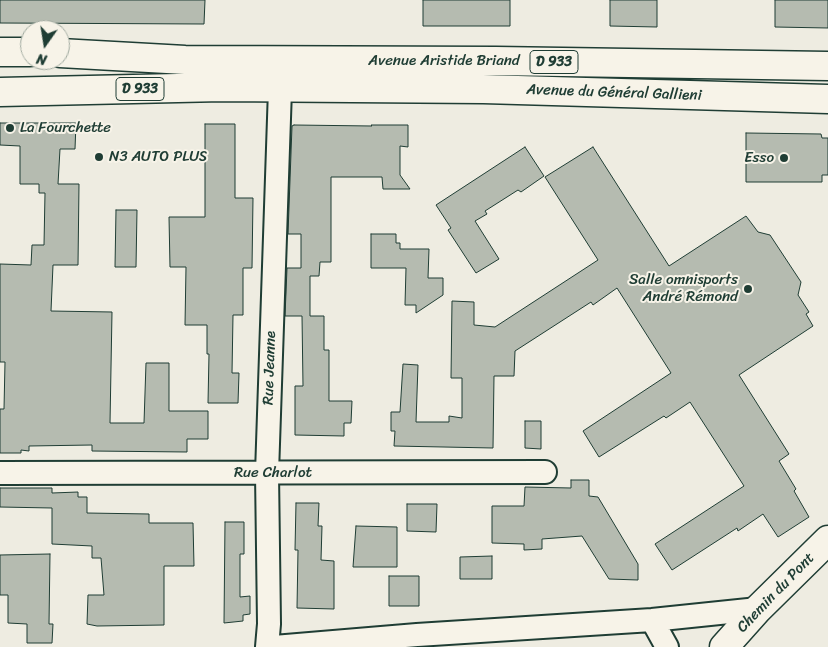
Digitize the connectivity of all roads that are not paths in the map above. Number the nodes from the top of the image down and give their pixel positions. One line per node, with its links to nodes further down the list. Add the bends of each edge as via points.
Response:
1 (0, 52): 2 (main road)
2 (20, 52)
3 (70, 54): 4 (main road, Avenue Aristide Briand / D 933, via 185,60)
4 (828, 66)
5 (280, 88): 6 (main road, Avenue Aristide Briand / D 933); 7 (main road, Avenue Aristide Briand / D 933); 11 (street, Rue Jeanne)
6 (399, 89): 8 (main road, Avenue du Général Gallieni / D 933)
7 (0, 92)
8 (828, 99)
9 (545, 472): 11 (street, Rue Charlot)
10 (0, 473): 11 (street, Rue Charlot)
11 (267, 474): 15 (street, Rue Jeanne)
12 (828, 540): 13 (main road, Chemin du Pont)
13 (758, 610): 14 (street); 18 (main road, Chemin du Pont)
14 (652, 620): 16 (street); 17 (street)
15 (267, 647)
16 (274, 647)
17 (667, 647)
18 (724, 647)

